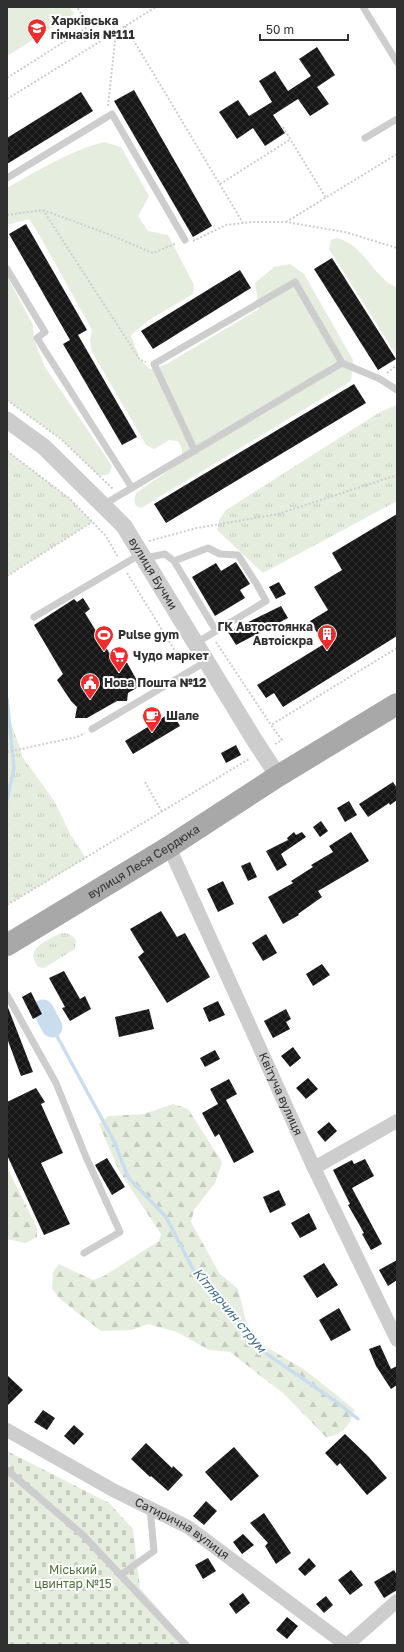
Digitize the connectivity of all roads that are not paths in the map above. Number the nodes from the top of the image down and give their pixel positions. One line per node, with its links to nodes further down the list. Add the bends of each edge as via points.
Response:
1 (363, 7): 2 (lane)
2 (397, 62)
3 (397, 119): 4 (lane)
4 (365, 138)
5 (7, 178): 6 (lane, via 112,114)
6 (186, 240)
7 (7, 268): 12 (lane, via 45,332 37,338)
8 (342, 363): 9 (lane, via 380,379); 11 (lane); 11 (lane, via 295,282 154,364)
9 (397, 390)
10 (7, 420): 13 (street, вулиця Бучми, via 44,446)
11 (195, 451): 12 (lane)
12 (132, 488): 13 (lane)
13 (103, 505): 14 (street, вулиця Бучми, via 124,526)
14 (140, 552): 15 (lane, via 165,554); 16 (lane); 18 (street, вулиця Бучми)
15 (174, 561): 17 (lane); 17 (lane, via 208,548 220,554 238,555 256,583 266,601)
16 (34, 617)
17 (216, 632): 18 (lane)
18 (196, 643): 19 (street, вулиця Бучми)
19 (207, 661): 21 (lane); 22 (street, вулиця Бучми)
20 (397, 704): 22 (main road, вулиця Леся Сердюка)
21 (92, 729)
22 (278, 776): 23 (main road, вулиця Леся Сердюка)
23 (169, 847): 24 (main road, вулиця Леся Сердюка); 27 (street, Квітуча вулиця)
24 (7, 945)
25 (7, 996): 28 (lane, via 56,1083 120,1232)
26 (397, 1121): 27 (street)
27 (314, 1168): 29 (street, Квітуча вулиця)
28 (84, 1253)
29 (397, 1340)
30 (7, 1430): 32 (street, Сатирична вулиця)
31 (7, 1470): 33 (lane, via 83,1534)
32 (150, 1508): 33 (lane, via 154,1551); 36 (street, Сатирична вулиця, via 188,1527)
33 (122, 1574): 35 (lane)
34 (397, 1601): 36 (street)
35 (186, 1645)
36 (347, 1645)

